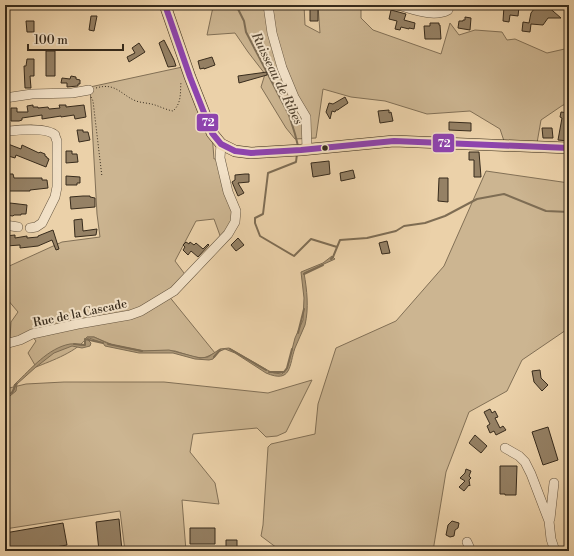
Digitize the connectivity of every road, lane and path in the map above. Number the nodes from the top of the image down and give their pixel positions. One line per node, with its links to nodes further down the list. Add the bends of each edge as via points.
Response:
1 (165, 5): 5 (main road)
2 (268, 5): 11 (street, via 272,33 285,75 306,117)
3 (397, 5): 4 (street, via 428,13 444,12)
4 (450, 5)
5 (190, 77): 6 (path, via 184,78 181,82 180,101 173,111 139,102 109,86); 9 (main road, via 212,133)
6 (89, 90): 7 (street); 12 (path, via 93,100)
7 (5, 98)
8 (5, 129): 15 (street, via 42,130 55,135 58,141 55,197 42,223)
9 (221, 144): 11 (main road, via 235,151 251,153); 16 (street, Rue de la Cascade, via 220,158 228,192 236,211 235,222 228,234 174,291 130,315 32,334)
10 (569, 148): 11 (main road, via 394,141)
11 (304, 150)
12 (102, 177)
13 (5, 225): 14 (street)
14 (18, 227)
15 (30, 228)
16 (5, 344)
17 (505, 448): 19 (street, via 525,462)
18 (554, 483): 19 (street)
19 (549, 521): 22 (street)
20 (466, 542): 21 (street)
21 (471, 551)
22 (555, 551)

